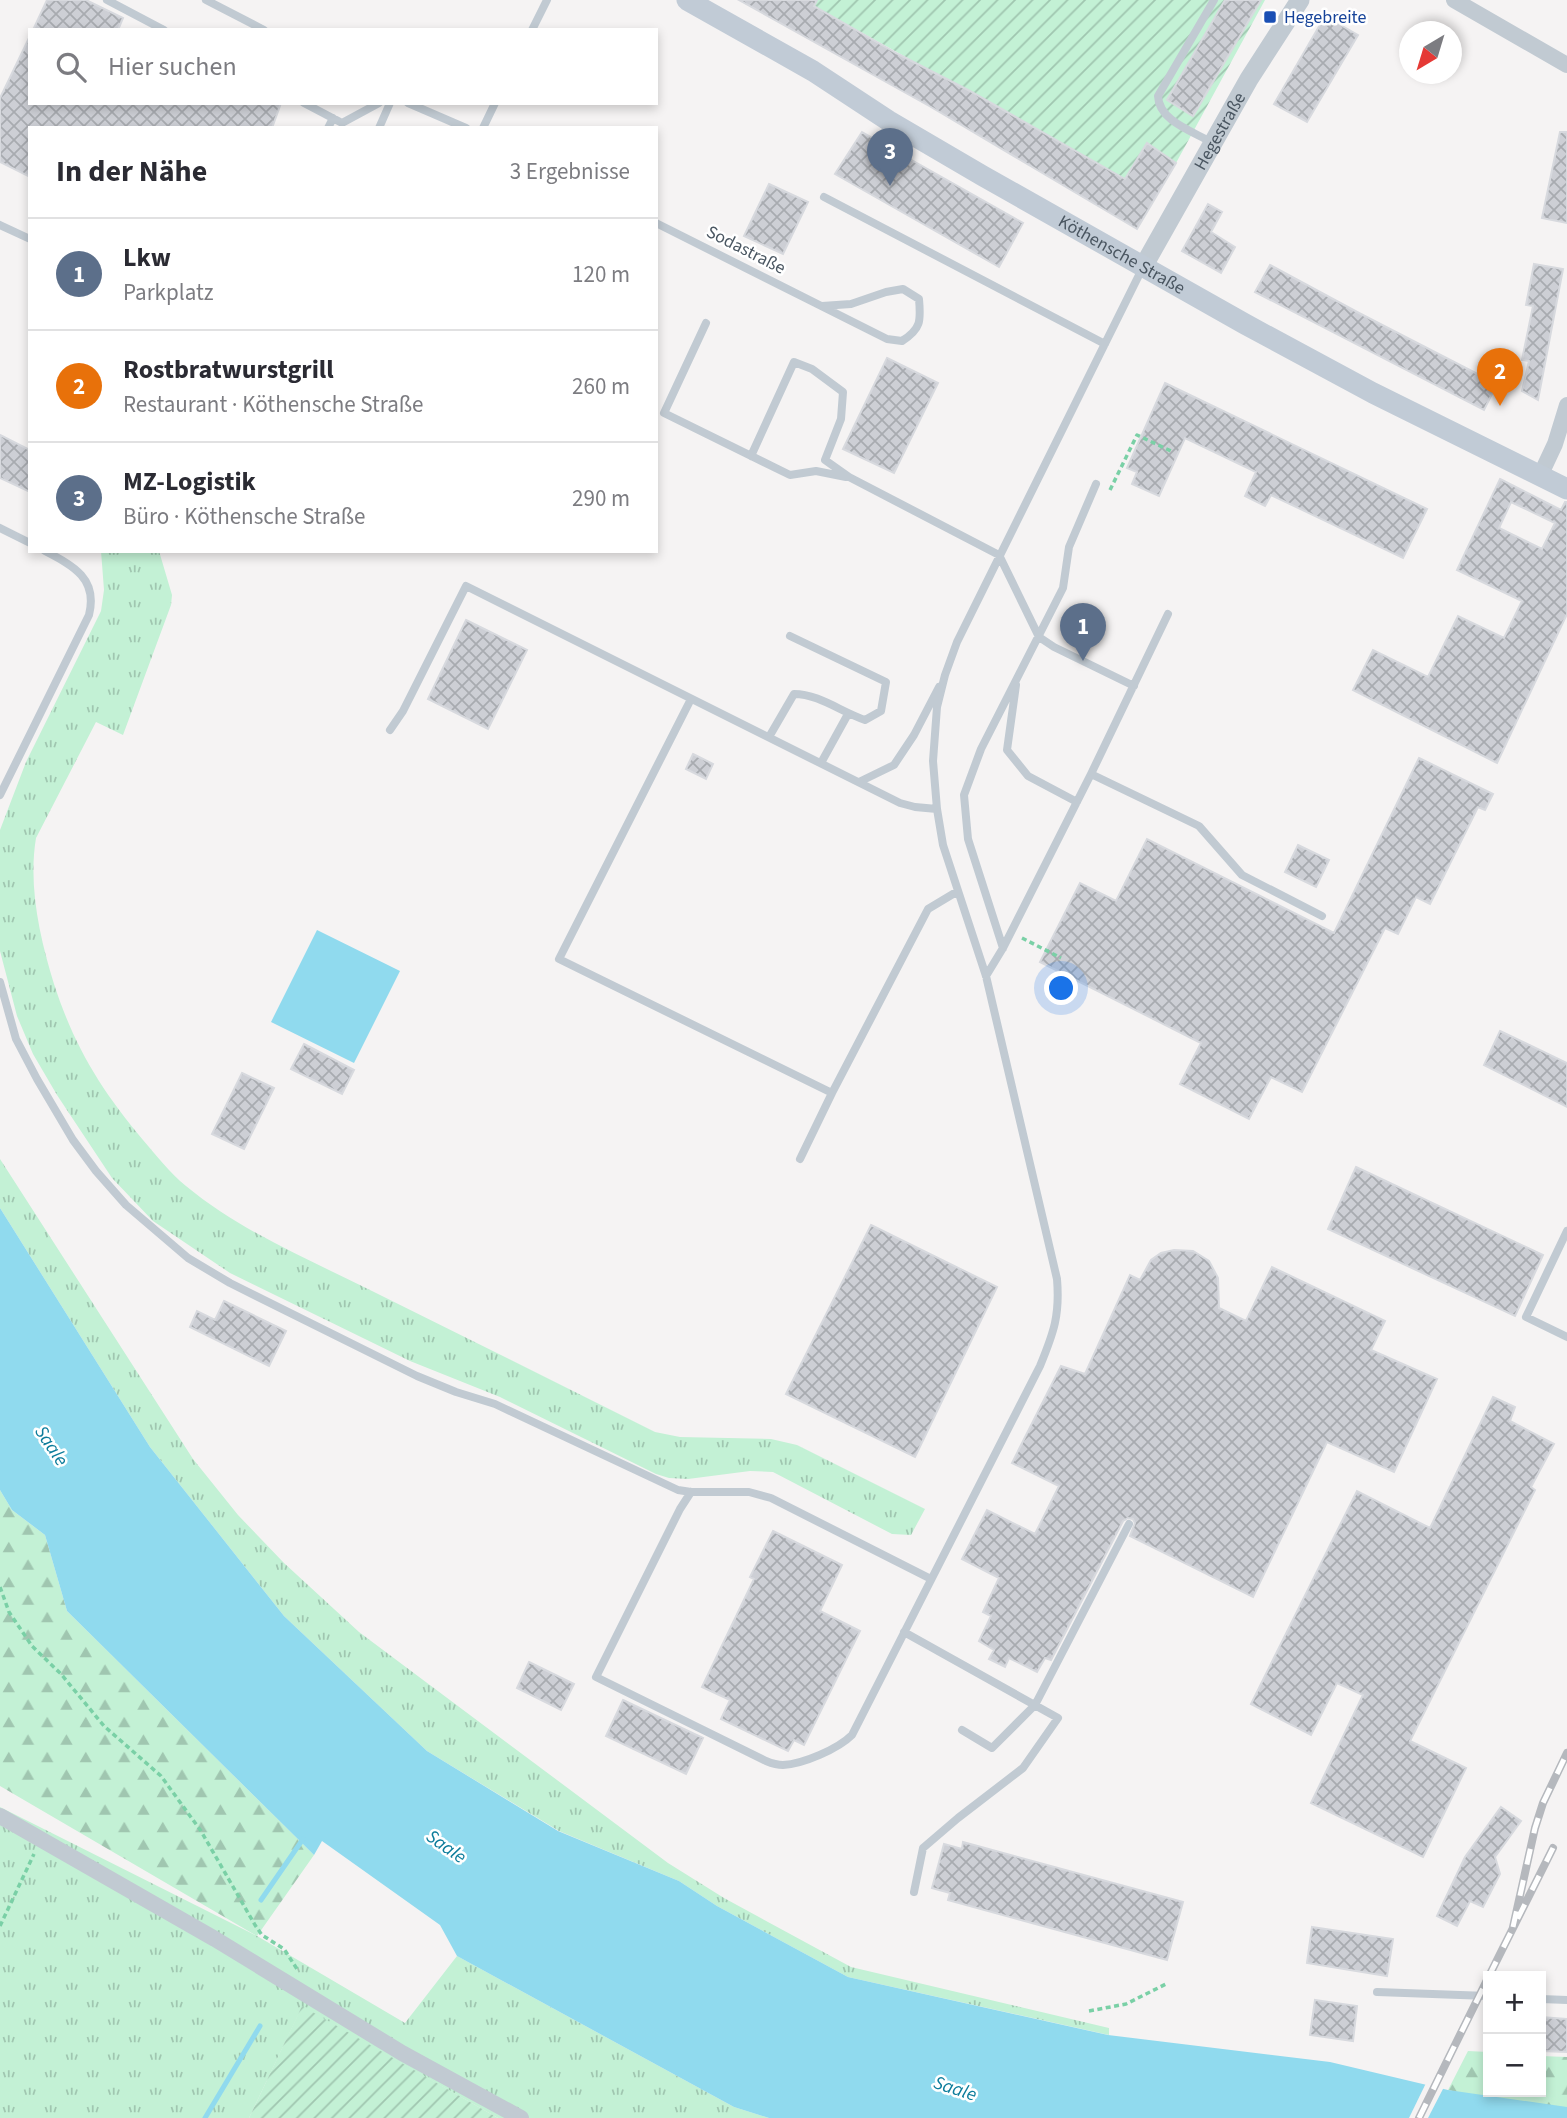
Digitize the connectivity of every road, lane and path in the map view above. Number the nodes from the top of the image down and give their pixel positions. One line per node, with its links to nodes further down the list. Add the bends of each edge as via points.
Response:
1 (107, 0): 9 (lane)
2 (206, 0): 10 (lane)
3 (547, 0): 11 (lane)
4 (687, 0): 8 (main road, Köthensche Straße)
5 (1214, 0): 23 (lane, via 1158,96 1168,118)
6 (1300, 0): 23 (street, Hegestraße)
7 (1454, 0): 12 (street)
8 (715, 7): 28 (main road, Köthensche Straße, via 889,121)
9 (160, 28)
10 (260, 28)
11 (533, 28)
12 (1567, 65)
13 (308, 105): 18 (lane)
14 (375, 105): 18 (lane, via 342,123)
15 (389, 105): 20 (lane)
16 (413, 105): 21 (lane)
17 (494, 105): 22 (lane)
18 (333, 118): 19 (lane)
19 (329, 126)
20 (380, 126)
21 (461, 126)
22 (484, 126)
23 (1213, 143): 28 (street, Hegestraße)
24 (824, 197): 31 (lane)
25 (658, 224): 29 (lane, Sodastraße)
26 (0, 225): 27 (lane)
27 (28, 238)
28 (1143, 267): 31 (lane); 35 (main road, Köthensche Straße, via 1373,394)
29 (822, 306): 29 (lane, Sodastraße, via 887,340 902,341 916,332 920,316 919,299 903,289 851,304)
30 (706, 323): 34 (lane, via 664,413)
31 (1105, 344): 43 (lane)
32 (1567, 405): 35 (street)
33 (1171, 451): 39 (path, via 1136,435)
34 (751, 456): 36 (lane, via 790,475 816,471); 36 (lane, via 793,362 812,369 843,392 841,419 825,460)
35 (1540, 476): 38 (main road, Köthensche Straße)
36 (849, 477): 43 (lane)
37 (1096, 484): 46 (lane, via 1069,547 1063,587)
38 (1567, 489)
39 (1110, 490)
40 (0, 528): 41 (lane)
41 (28, 542)
42 (48, 553): 57 (lane, via 77,570 93,600)
43 (999, 555): 46 (lane); 47 (lane)
44 (1168, 614): 49 (lane)
45 (790, 636): 51 (lane, via 886,682 881,711 865,720)
46 (1039, 637): 48 (lane); 49 (lane)
47 (945, 675): 56 (lane, via 894,765); 59 (lane, via 937,707 933,761)
48 (1018, 675): 58 (lane, via 1007,750 1028,776); 63 (lane, via 981,748 964,795 968,839)
49 (1134, 686): 55 (lane)
50 (691, 699): 52 (lane, via 466,586); 53 (lane); 67 (lane, via 559,959)
51 (848, 714): 53 (lane, via 808,694 794,694); 54 (lane)
52 (390, 730)
53 (769, 737): 54 (lane)
54 (821, 763): 56 (lane)
55 (1091, 774): 58 (lane); 61 (lane, via 1199,826 1242,875)
56 (859, 782): 59 (lane, via 900,803)
57 (0, 794)
58 (1077, 802): 62 (lane)
59 (937, 810): 60 (lane)
60 (958, 891): 65 (lane); 67 (lane, via 928,909)
61 (1322, 916)
62 (1011, 932): 63 (lane); 64 (path)
63 (1003, 948): 65 (lane)
64 (1061, 958)
65 (986, 976): 73 (lane, via 1059,1304 1040,1366)
66 (0, 982): 71 (lane, via 16,1040 73,1140 126,1205 188,1258 417,1376 495,1404 678,1490)
67 (832, 1093): 68 (lane)
68 (800, 1158)
69 (1567, 1231): 70 (lane, via 1526,1317)
70 (1567, 1337)
71 (691, 1492): 73 (lane, via 749,1492 771,1498); 75 (lane, via 596,1677 766,1761 792,1764 834,1748 852,1735)
72 (1129, 1524): 76 (lane)
73 (931, 1578): 75 (lane)
74 (0, 1587): 82 (path, via 9,1612 32,1646 104,1726 161,1776 201,1831 262,1935 284,1950)
75 (904, 1632): 76 (lane)
76 (1035, 1705): 77 (lane, via 992,1748); 80 (lane, via 1058,1718 1023,1768 923,1848)
77 (962, 1730)
78 (0, 1816): 79 (street)
79 (41, 1839): 81 (path); 89 (street, via 402,2053)
80 (914, 1892)
81 (0, 1926)
82 (300, 1974)
83 (1166, 1984): 88 (path, via 1126,2004)
84 (1377, 1992): 85 (lane)
85 (1483, 1996)
86 (1546, 1998): 87 (lane)
87 (1567, 2000)
88 (1090, 2011)
89 (522, 2118)

